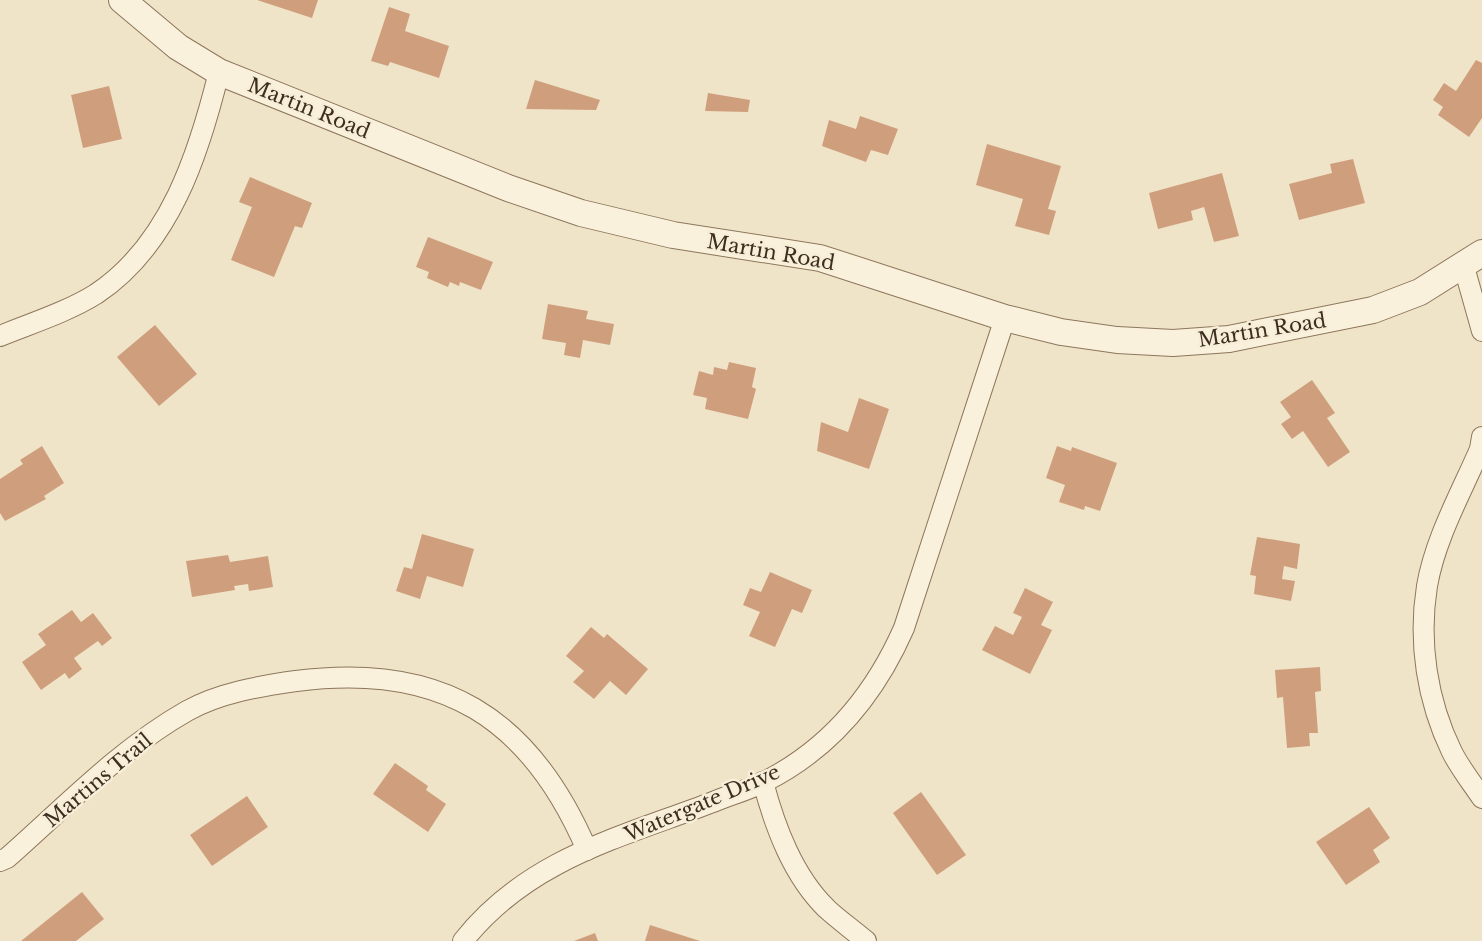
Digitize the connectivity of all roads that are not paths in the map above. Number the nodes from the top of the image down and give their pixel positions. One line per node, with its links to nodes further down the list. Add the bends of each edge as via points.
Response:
1 (122, 0): 2 (street, Martin Road, via 178,47)
2 (219, 72): 4 (street, Martin Road, via 508,188 581,213 673,235 820,258); 6 (street, via 212,103 175,204 147,246 123,273 96,294)
3 (1473, 260): 4 (street, Martin Road, via 1420,292 1373,310 1229,339 1173,343 1117,340); 5 (street)
4 (1005, 318): 8 (street, Watergate Drive, via 890,662 867,697 838,729 801,760)
5 (1482, 331)
6 (0, 336)
7 (1482, 436): 9 (street, via 1428,586 1424,647 1433,703 1452,752)
8 (763, 782): 10 (street, Watergate Drive); 13 (street, via 789,854 807,886 827,909)
9 (1482, 798)
10 (587, 850): 11 (street, Martins Trail, via 571,813 548,776 519,742 491,719 456,698 417,684 378,676 335,676 256,686 190,710 143,738); 12 (street, Watergate Drive, via 547,867 510,892)
11 (0, 861)
12 (463, 941)
13 (866, 941)

